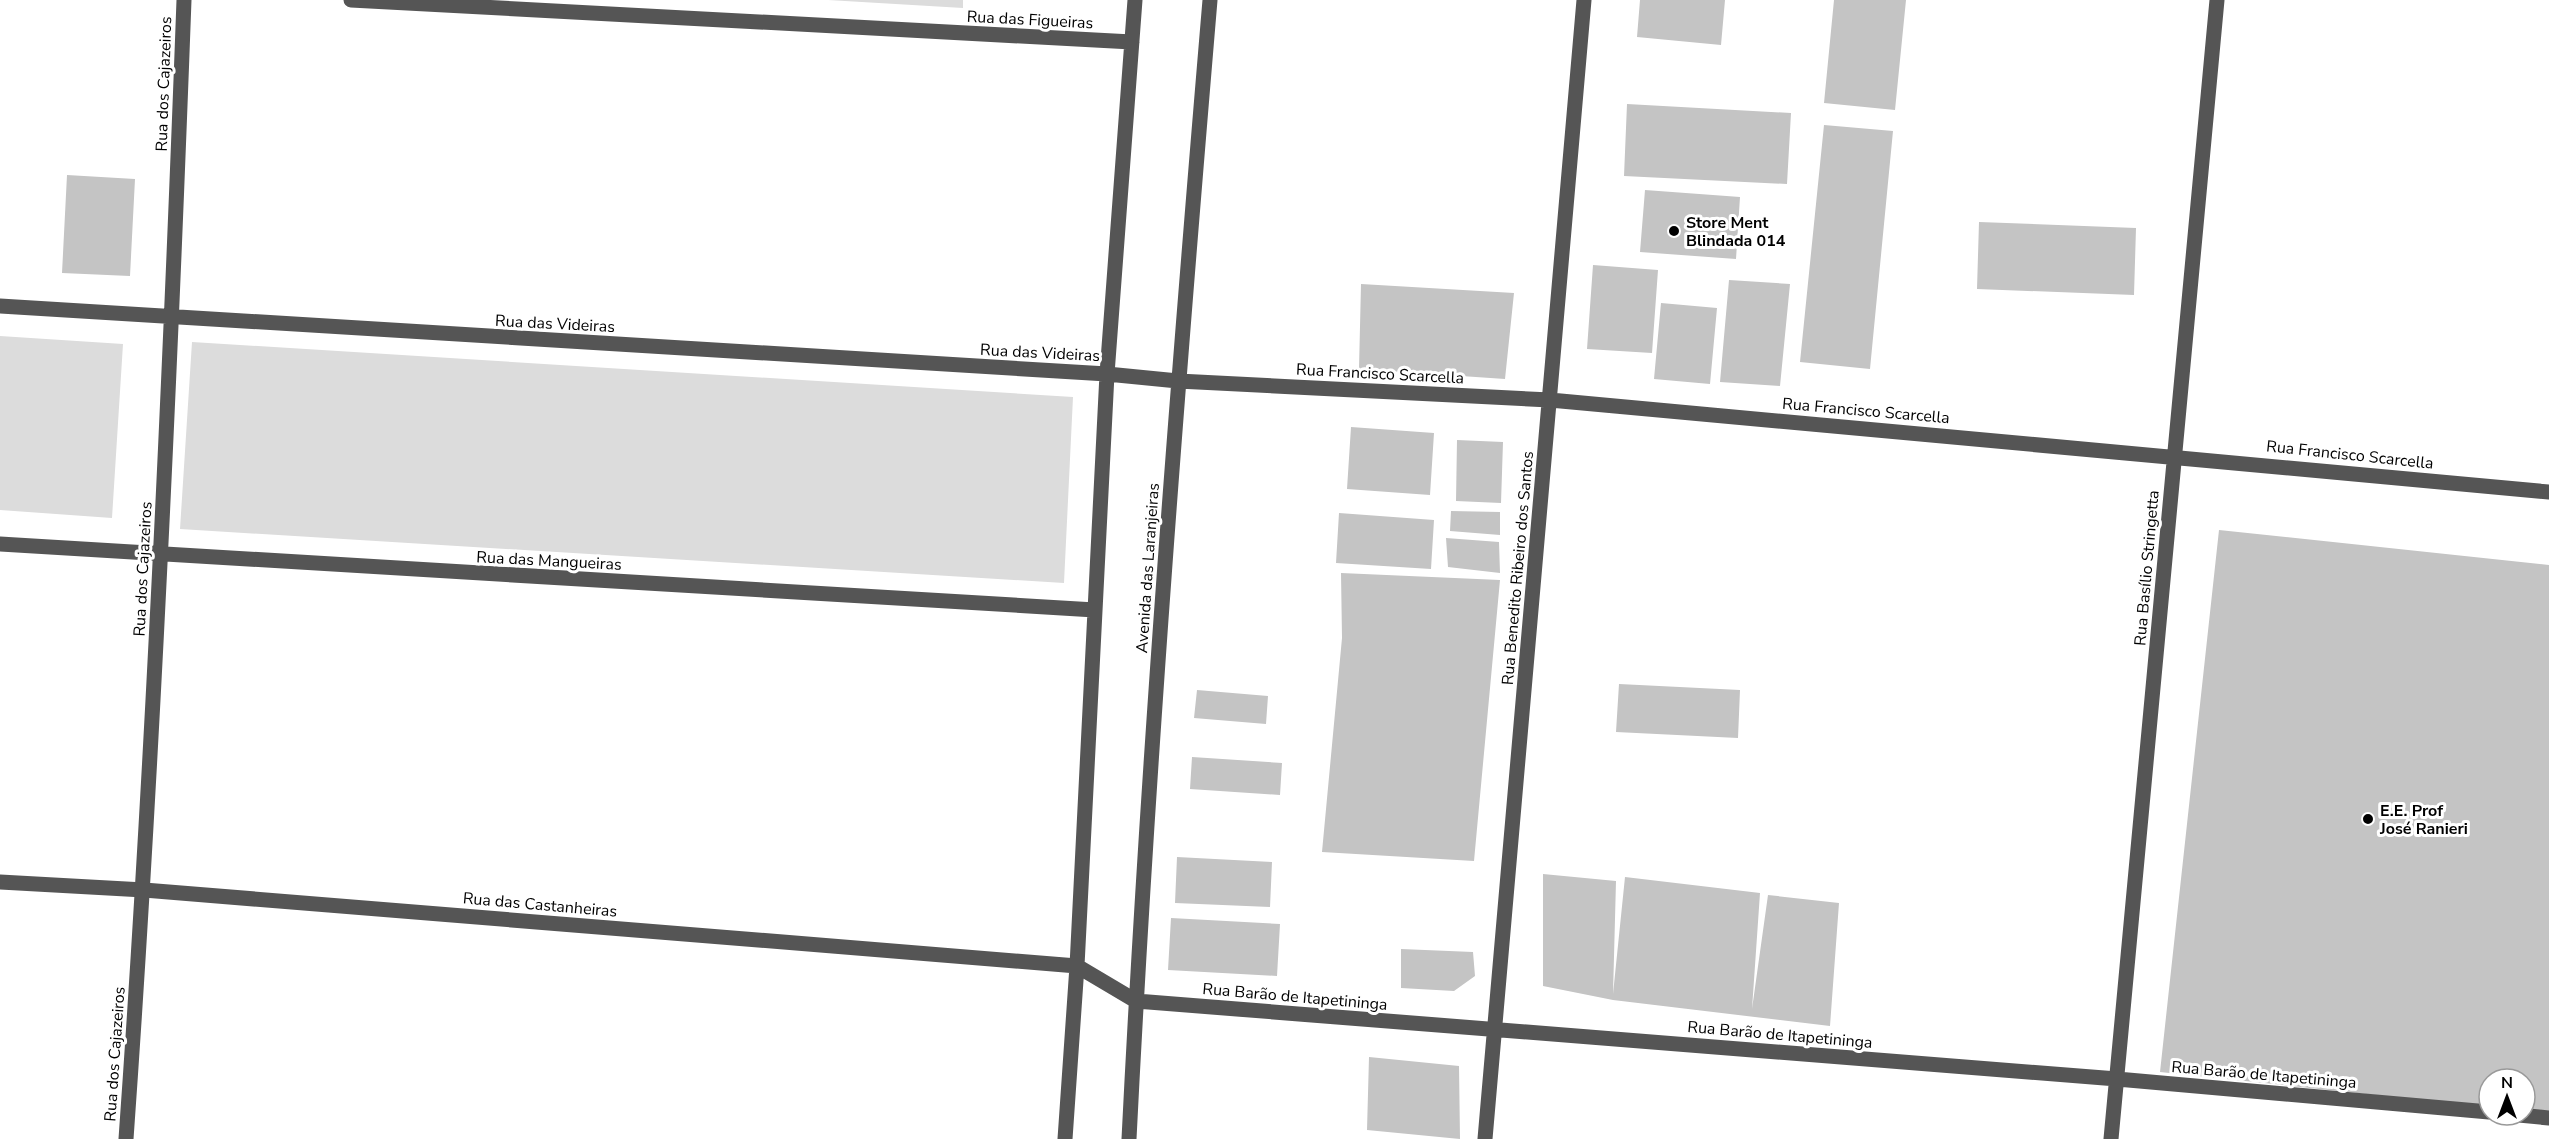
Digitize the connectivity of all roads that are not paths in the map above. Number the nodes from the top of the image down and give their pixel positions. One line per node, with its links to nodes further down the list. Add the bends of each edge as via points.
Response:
1 (184, 0): 9 (street, Rua dos Cajazeiros)
2 (351, 0): 7 (street, Rua das Figueiras)
3 (1135, 0): 7 (street)
4 (1210, 0): 11 (street, Avenida das Laranjeiras)
5 (1584, 0): 12 (street, Rua Benedito Ribeiro dos Santos)
6 (2217, 0): 13 (street, Rua Basílio Stringetta)
7 (1132, 42): 10 (street)
8 (0, 306): 9 (street, Rua das Videiras)
9 (173, 318): 10 (street, Rua das Videiras); 16 (street, Rua dos Cajazeiros)
10 (1107, 374): 11 (street, Rua das Videiras); 17 (street)
11 (1178, 381): 12 (street, Rua Francisco Scarcella); 21 (street, Avenida das Laranjeiras)
12 (1550, 400): 13 (street, Rua Francisco Scarcella); 22 (street, Rua Benedito Ribeiro dos Santos)
13 (2174, 456): 14 (street, Rua Francisco Scarcella); 23 (street, Rua Basílio Stringetta)
14 (2549, 492)
15 (0, 544): 16 (street, Rua das Mangueiras)
16 (160, 555): 17 (street, Rua das Mangueiras); 19 (street, Rua dos Cajazeiros)
17 (1095, 610): 20 (street)
18 (0, 882): 19 (street, Rua das Castanheiras)
19 (144, 890): 20 (street, Rua das Castanheiras); 25 (street, Rua dos Cajazeiros)
20 (1077, 966): 21 (street, Rua Barão de Itapetininga); 26 (street)
21 (1136, 1001): 22 (street, Rua Barão de Itapetininga); 27 (street, Avenida das Laranjeiras)
22 (1494, 1030): 23 (street, Rua Barão de Itapetininga); 28 (street, Rua Benedito Ribeiro dos Santos)
23 (2117, 1079): 24 (street, Rua Barão de Itapetininga); 29 (street, Rua Basílio Stringetta)
24 (2477, 1111)
25 (126, 1139)
26 (1065, 1139)
27 (1129, 1139)
28 (1485, 1139)
29 (2111, 1139)

